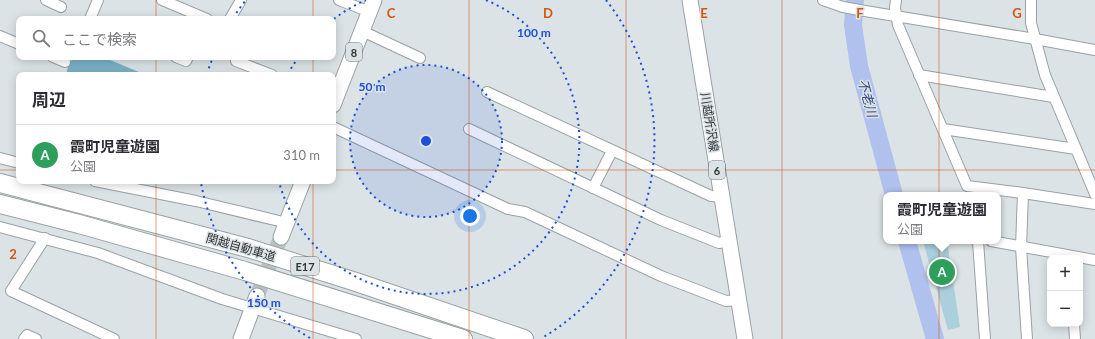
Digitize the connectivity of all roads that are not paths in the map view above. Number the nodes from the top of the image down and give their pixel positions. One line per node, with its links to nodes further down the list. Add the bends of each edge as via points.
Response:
1 (46, 0): 11 (street)
2 (98, 0): 12 (street)
3 (162, 0): 13 (street)
4 (241, 0): 14 (street)
5 (339, 0): 10 (street)
6 (690, 0): 43 (main road, 川越所沢線 / 6)
7 (823, 0): 15 (street)
8 (896, 0): 15 (street)
9 (1031, 0): 18 (street, via 1030,23)
10 (372, 6): 16 (main road, 8)
11 (61, 7)
12 (91, 16)
13 (198, 16)
14 (232, 16)
15 (896, 16): 18 (street); 26 (street)
16 (362, 31): 21 (street); 28 (main road, 8)
17 (0, 36): 19 (street)
18 (1035, 39): 20 (street); 29 (street)
19 (16, 43)
20 (1095, 50)
21 (420, 58)
22 (60, 60): 24 (street)
23 (236, 60): 25 (street)
24 (65, 62)
25 (264, 72)
26 (919, 75): 29 (street); 32 (street)
27 (487, 92): 34 (street)
28 (336, 96)
29 (1053, 97): 33 (street)
30 (336, 128): 56 (street, via 508,209 525,212 661,276 726,301)
31 (469, 129): 40 (street)
32 (943, 129): 33 (street); 41 (street, via 968,186)
33 (1076, 149): 42 (street)
34 (612, 151): 40 (street); 43 (street, via 710,196)
35 (0, 158): 36 (street)
36 (16, 162)
37 (0, 183): 65 (highway, 関越自動車道 / E17, via 248,248)
38 (110, 184): 47 (street, via 279,221)
39 (302, 184): 47 (main road)
40 (593, 188): 49 (street, via 668,223 719,243)
41 (1023, 193): 45 (street); 52 (street)
42 (1095, 194)
43 (722, 197): 49 (main road, 川越所沢線 / 6)
44 (0, 204): 64 (highway, 関越自動車道 / E17, via 245,270)
45 (1095, 204)
46 (0, 227): 48 (street)
47 (284, 231)
48 (45, 238): 57 (street, via 98,253 222,299); 61 (street, via 11,291)
49 (729, 241): 56 (main road, 川越所沢線 / 6)
50 (1001, 243): 52 (street)
51 (978, 244): 67 (street)
52 (1021, 247): 53 (street); 68 (street)
53 (1060, 255)
54 (1083, 259): 55 (street)
55 (1095, 260)
56 (738, 300): 66 (main road, 川越所沢線 / 6)
57 (254, 302): 62 (main road); 63 (street)
58 (1074, 327): 69 (street)
59 (24, 339): 60 (street, via 28,334)
60 (36, 339)
61 (114, 339)
62 (241, 339)
63 (356, 339)
64 (463, 339)
65 (524, 339)
66 (745, 339)
67 (985, 339)
68 (1027, 339)
69 (1075, 339)

